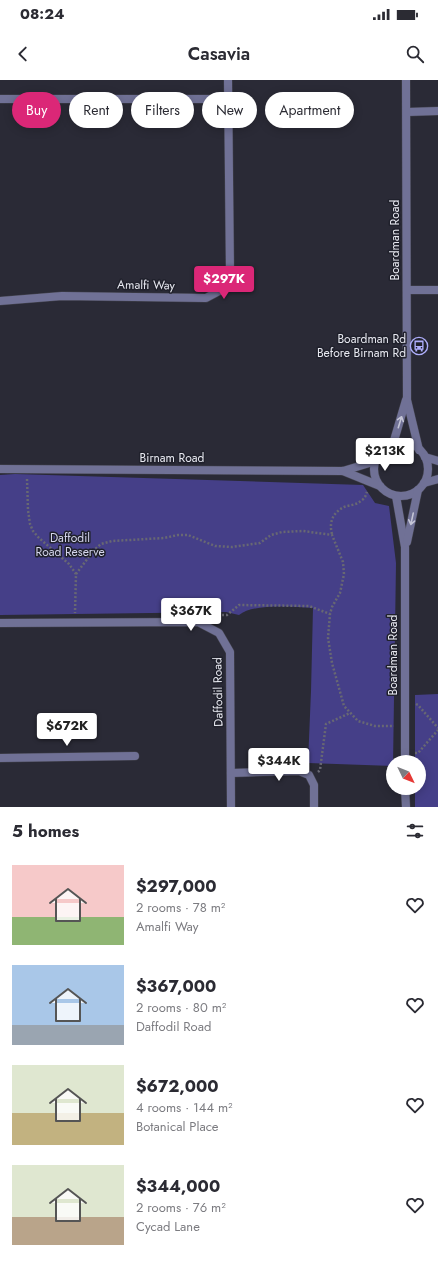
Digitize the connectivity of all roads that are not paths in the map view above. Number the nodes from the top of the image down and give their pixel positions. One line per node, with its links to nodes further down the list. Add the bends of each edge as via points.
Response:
1 (228, 80): 3 (street, Amalfi Way)
2 (406, 80): 7 (street, Boardman Road)
3 (228, 92)
4 (0, 99): 5 (street)
5 (202, 99)
6 (438, 111): 7 (street)
7 (407, 112): 9 (street, Boardman Road)
8 (228, 128): 11 (street, Amalfi Way, via 230,273 221,290 206,298 62,296)
9 (407, 290): 10 (street); 12 (street, Boardman Road)
10 (438, 290)
11 (0, 301)
12 (407, 400): 13 (street, Boardman Road, one-way to 12); 14 (street, Boardman Road)
13 (393, 444): 14 (street, Boardman Road, via 407,443); 17 (street, via 380,454)
14 (419, 450): 15 (street, Boardman Road)
15 (425, 457): 16 (street); 21 (street, via 428,466)
16 (438, 460)
17 (376, 461): 19 (street, Birnam Road); 22 (street, via 374,470)
18 (0, 470): 19 (street, Birnam Road)
19 (343, 471): 22 (street, Birnam Road)
20 (438, 479): 21 (street)
21 (424, 483): 23 (street, Boardman Road)
22 (380, 486): 24 (street)
23 (418, 490): 24 (street, via 408,495); 25 (street, Boardman Road, one-way to 25)
24 (396, 496): 25 (street, Boardman Road)
25 (406, 547): 27 (street, Boardman Road)
26 (0, 623): 30 (street, Daffodil Road, via 198,622 219,633 230,652)
27 (405, 755)
28 (134, 756): 29 (street)
29 (0, 758)
30 (231, 773): 32 (street, Daffodil Road); 33 (street, via 299,771 309,776 314,785)
31 (405, 795): 34 (street)
32 (231, 807)
33 (314, 807)
34 (406, 807)

